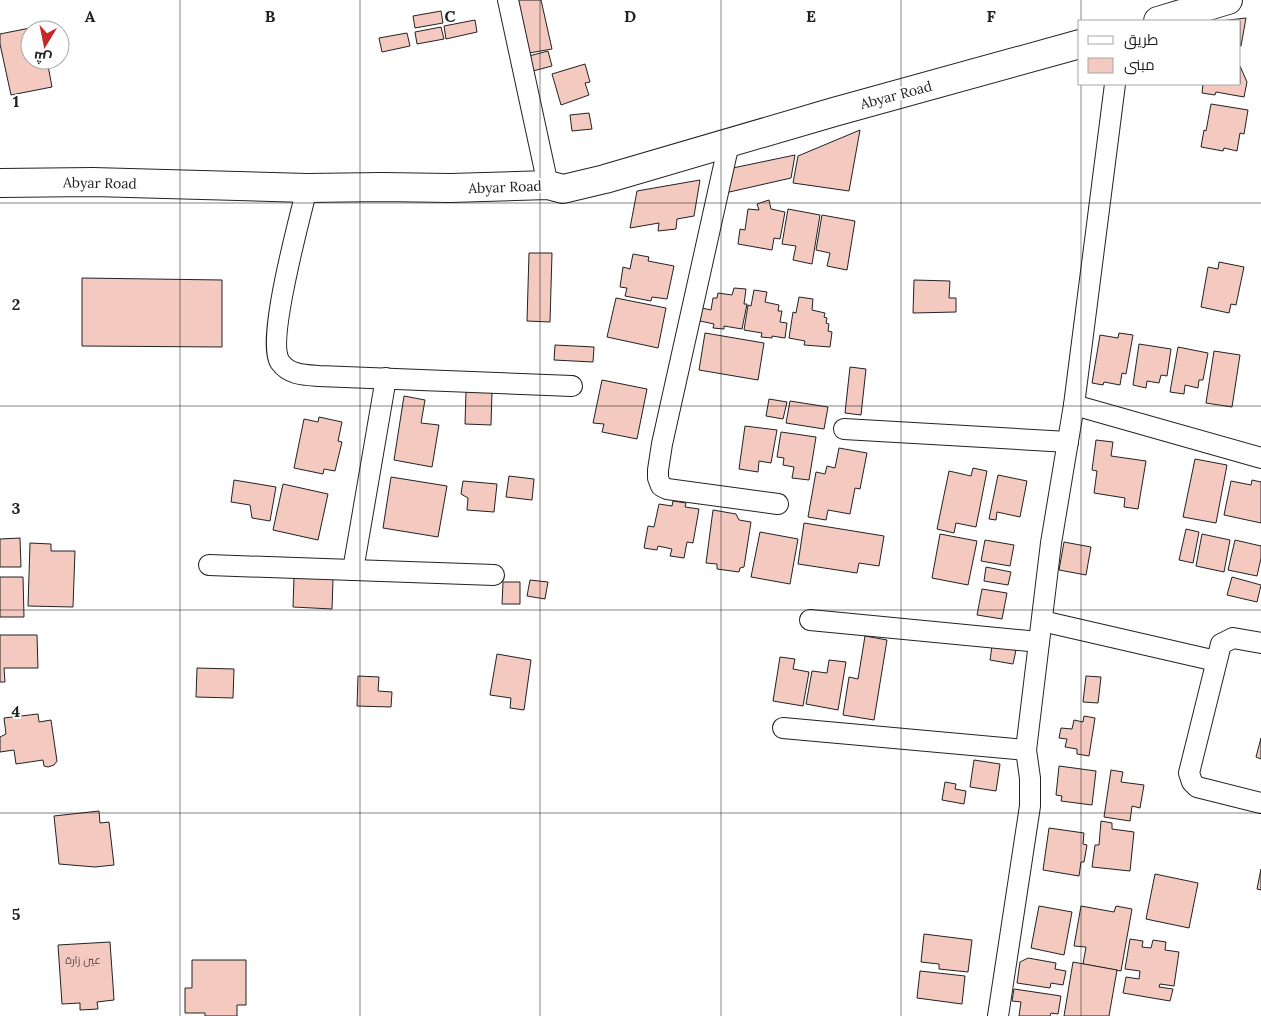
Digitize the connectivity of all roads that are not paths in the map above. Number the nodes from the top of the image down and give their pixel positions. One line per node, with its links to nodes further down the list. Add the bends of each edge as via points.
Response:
1 (508, 0): 8 (street)
2 (1219, 1): 3 (main road)
3 (1161, 20)
4 (1078, 45): 6 (main road, Abyar Road)
5 (1115, 85): 12 (street)
6 (729, 143): 8 (main road, Abyar Road, via 563,189); 16 (street, via 662,444 658,478 661,486 667,488)
7 (0, 183): 9 (main road, Abyar Road, via 93,182)
8 (548, 185): 9 (main road, Abyar Road)
9 (307, 188): 10 (street, via 284,288 276,338 279,361 285,368 299,374)
10 (386, 378): 11 (street); 18 (street)
11 (572, 386)
12 (1074, 405): 14 (street); 15 (street)
13 (844, 429): 14 (street)
14 (1068, 442): 21 (street)
15 (1261, 458)
16 (778, 504)
17 (209, 565): 18 (street)
18 (353, 570): 19 (street)
19 (494, 575)
20 (810, 620): 22 (street)
21 (1042, 621): 22 (street); 24 (street)
22 (1039, 642): 26 (street)
23 (1261, 643): 24 (street, via 1233,638 1221,644)
24 (1216, 661): 27 (street, via 1189,773 1197,787)
25 (783, 728): 26 (street)
26 (1026, 750): 28 (street, via 1030,806)
27 (1261, 803)
28 (998, 1016)

